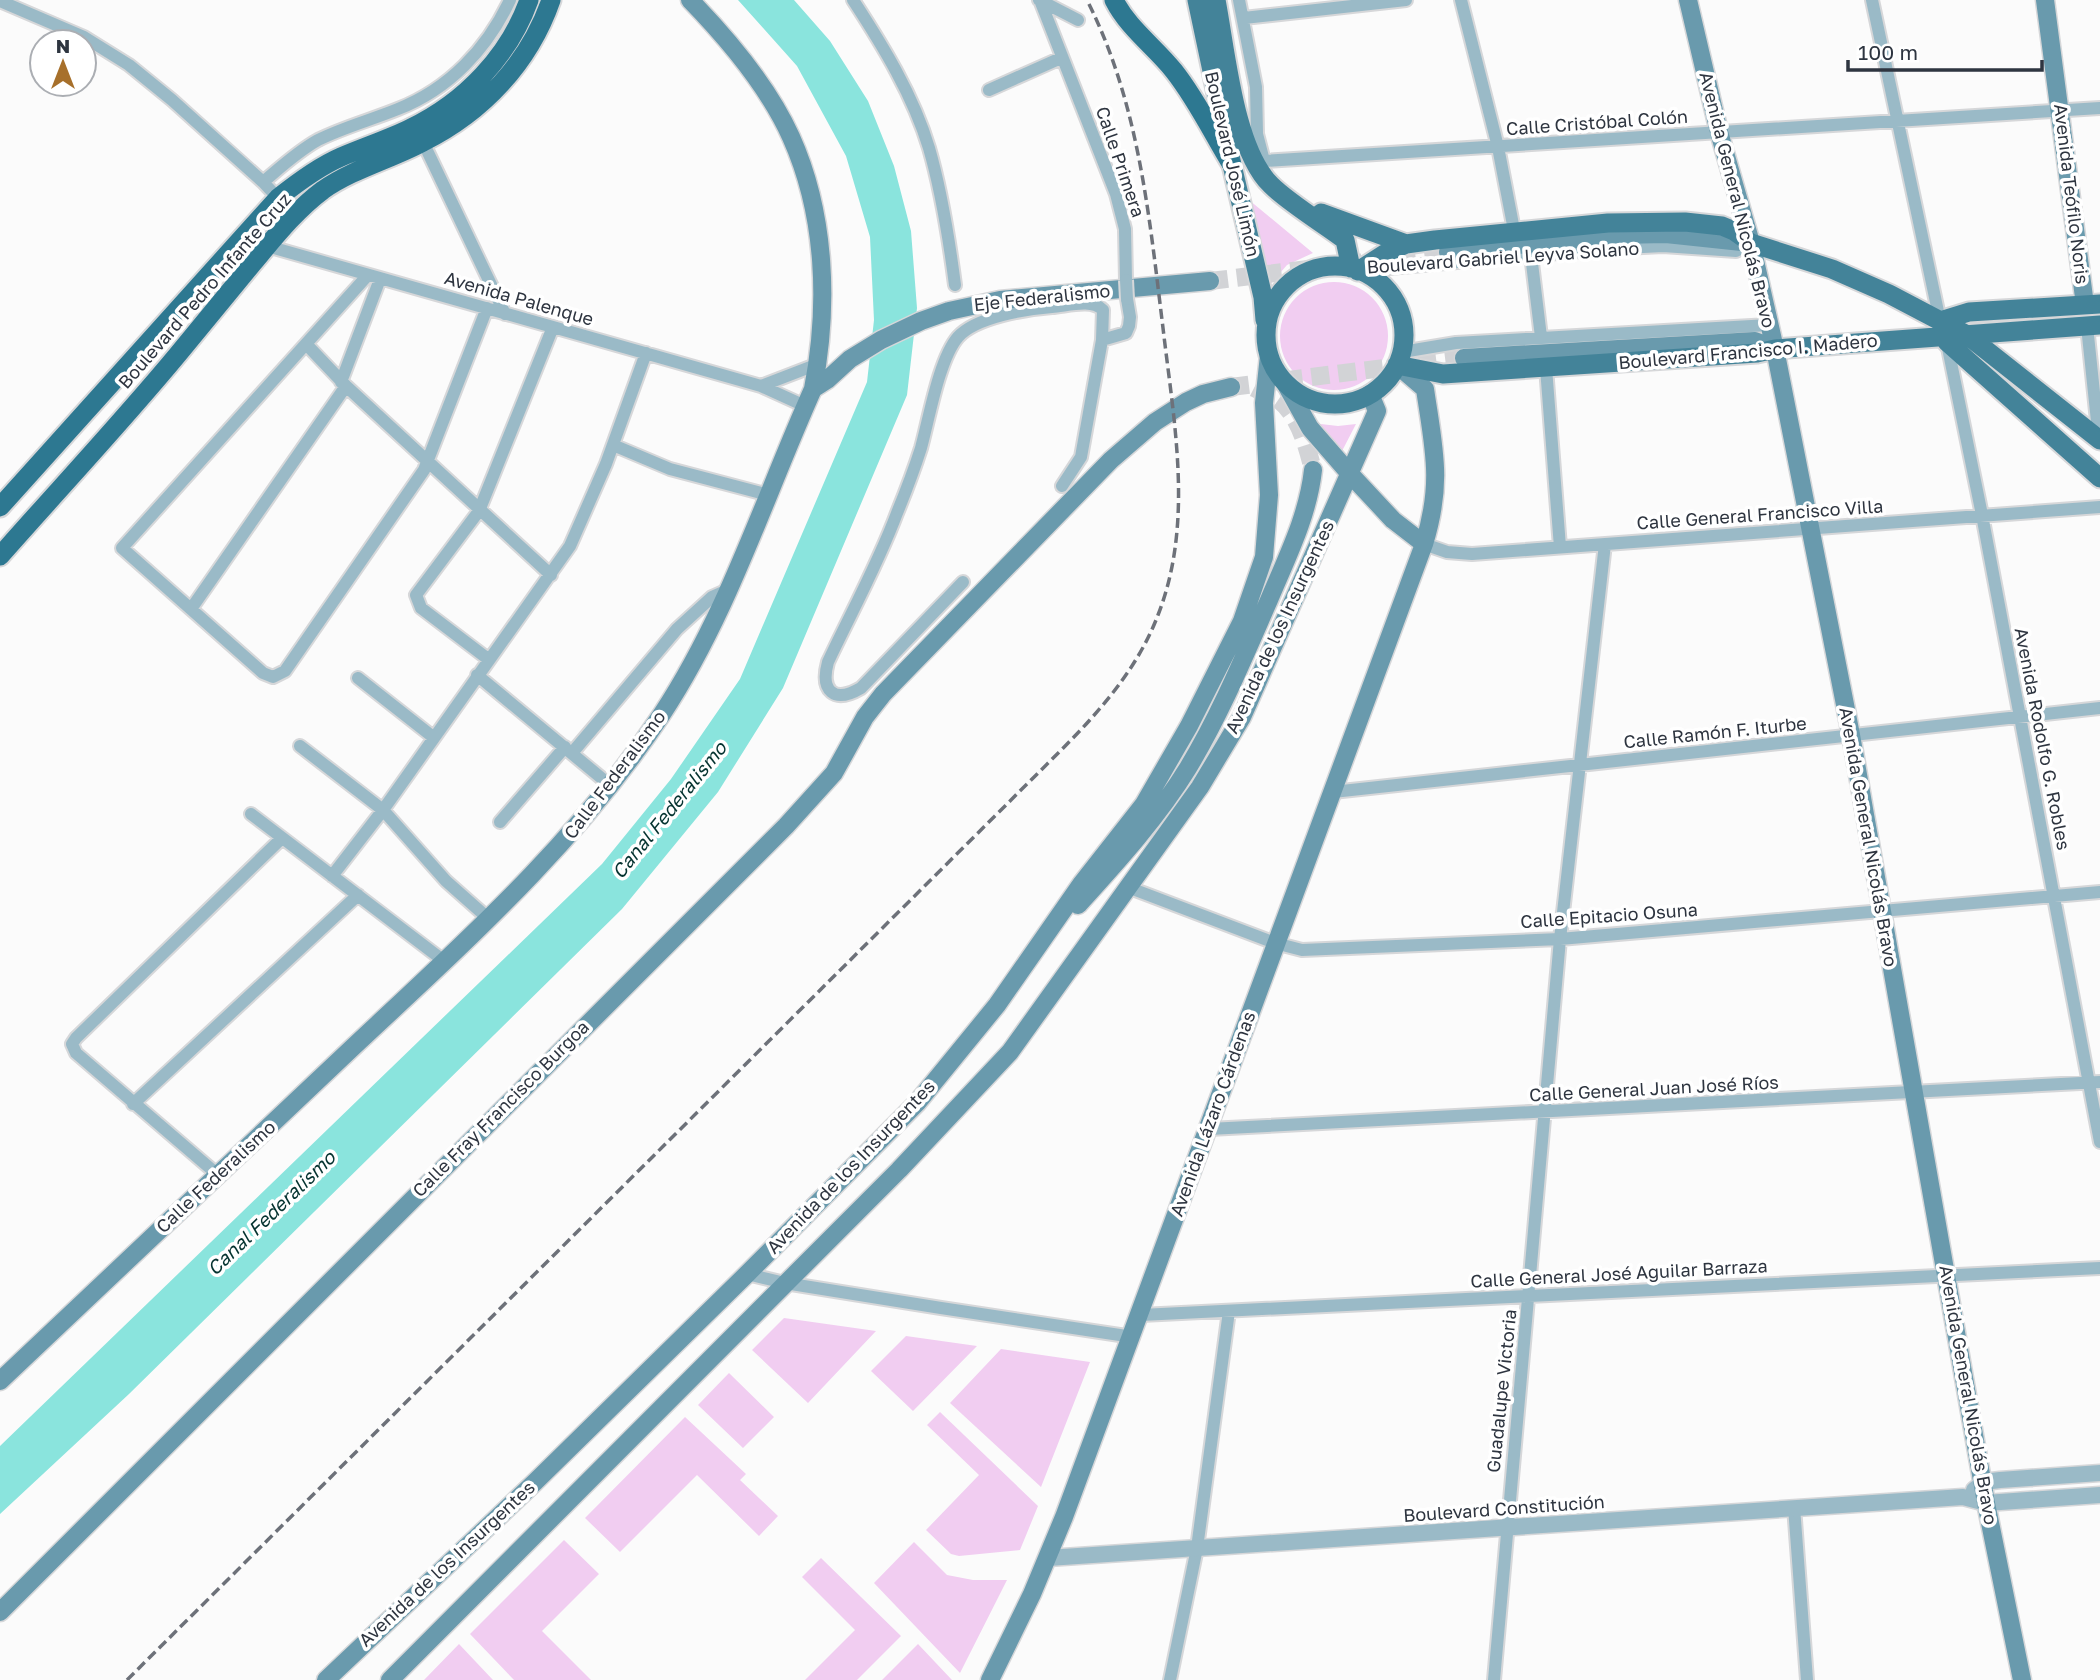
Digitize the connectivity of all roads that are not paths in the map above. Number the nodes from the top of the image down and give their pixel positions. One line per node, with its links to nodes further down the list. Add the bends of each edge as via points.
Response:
1 (510, 0): 31 (street, via 483,46 449,80 402,108 318,140)
2 (530, 0): 32 (highway, Boulevard Pedro Infante Cruz, via 495,61 445,109 339,158)
3 (551, 0): 27 (highway, Boulevard Pedro Infante Cruz, via 535,38 501,85)
4 (690, 0): 61 (main road, Calle Federalismo, via 719,30 772,102 803,166 821,257)
5 (853, 0): 43 (street, via 884,48 928,146 946,220)
6 (1040, 0): 19 (street); 20 (street, Calle Primera)
7 (1114, 0): 30 (highway, via 1173,70)
8 (1197, 0): 30 (main road, Boulevard José Limón)
9 (1216, 0): 33 (main road, Boulevard José Limón, via 1244,140 1259,171)
10 (1225, 0): 26 (main road)
11 (1239, 0): 18 (street, Boulevard José Limón)
12 (1406, 0): 18 (street)
13 (1461, 0): 28 (street)
14 (1688, 0): 25 (main road, Avenida General Nicolás Bravo)
15 (1872, 0): 24 (street, Avenida Rodolfo G. Robles)
16 (2045, 0): 23 (main road, Avenida Teófilo Noris)
17 (0, 1): 31 (street, via 84,37 129,65)
18 (1244, 18): 26 (street, Boulevard José Limón, via 1256,87)
19 (1078, 20)
20 (1061, 58): 21 (street); 54 (street, Calle Primera, bridge, via 1116,194 1125,229 1129,326 1126,333)
21 (989, 90)
22 (2100, 108): 23 (street, Calle Cristóbal Colón)
23 (2060, 111): 24 (street, Calle Cristóbal Colón); 44 (main road, Avenida Teófilo Noris)
24 (1898, 120): 25 (street, Calle Cristóbal Colón); 51 (street, Avenida Rodolfo G. Robles)
25 (1719, 132): 28 (street, Calle Cristóbal Colón); 35 (main road, Avenida General Nicolás Bravo)
26 (1257, 134): 29 (street, Boulevard José Limón)
27 (424, 142): 37 (highway, Boulevard Pedro Infante Cruz, via 325,189); 46 (street)
28 (1498, 147): 29 (street, Calle Cristóbal Colón); 34 (street)
29 (1264, 161)
30 (1231, 165): 50 (main road, Boulevard José Limón, via 1263,297)
31 (263, 182): 32 (street)
32 (278, 198): 73 (highway, Boulevard Pedro Infante Cruz)
33 (1293, 202): 36 (main road); 40 (main road, Boulevard José Limón, via 1345,240)
34 (1514, 230): 35 (main road, Boulevard Gabriel Leyva Solano, via 1685,222 1722,226); 36 (main road, Boulevard Gabriel Leyva Solano)
35 (1751, 243): 38 (main road, via 1693,235 1629,235); 39 (street, Boulevard Gabriel Leyva Solano, via 1735,251 1662,246); 47 (main road, Avenida General Nicolás Bravo); 51 (main road, Boulevard Gabriel Leyva Solano, via 1832,269 1889,294)
36 (1406, 244): 40 (main road, Boulevard Gabriel Leyva Solano)
37 (267, 246): 41 (street, Avenida Palenque); 78 (highway, Boulevard Pedro Infante Cruz)
38 (1448, 252)
39 (1531, 255): 40 (street, Boulevard Gabriel Leyva Solano); 53 (street)
40 (1354, 269): 50 (main road, via 1332,266 1295,279 1271,310); 60 (main road, via 1380,282 1393,297 1404,333)
41 (374, 277): 45 (street, Avenida Palenque); 55 (street); 64 (street)
42 (1210, 281): 65 (main road, Eje Federalismo, via 1000,300 949,311 881,340)
43 (955, 285)
44 (2092, 304): 51 (main road, Boulevard Francisco I. Madero, via 1969,312)
45 (487, 308): 46 (street, Avenida Palenque); 72 (street)
46 (505, 314): 49 (street, Avenida Palenque)
47 (1769, 325): 53 (street, Boulevard Francisco I. Madero); 56 (main road, Avenida General Nicolás Bravo)
48 (2093, 326): 52 (main road); 70 (street)
49 (553, 327): 57 (street, Avenida Palenque); 82 (street)
50 (1266, 329): 58 (main road)
51 (1943, 333): 52 (main road, Boulevard Gabriel Leyva Solano); 56 (main road, Boulevard Francisco I. Madero); 76 (main road, Boulevard Gabriel Leyva Solano); 83 (street, Avenida Rodolfo G. Robles)
52 (1967, 335): 70 (main road, Boulevard Gabriel Leyva Solano)
53 (1541, 337): 60 (street, Boulevard Francisco I. Madero, via 1456,343)
54 (1102, 340): 77 (street, via 1081,457); 90 (street, via 1103,310 1087,303 1034,309 965,330 943,368 897,515 828,662 827,688 842,695 860,688)
55 (307, 345): 64 (street); 92 (street, via 122,548)
56 (1775, 349): 59 (main road, via 1755,341); 62 (main road, Boulevard Francisco I. Madero); 84 (main road, Avenida General Nicolás Bravo)
57 (646, 353): 66 (street, Avenida Palenque); 71 (street)
58 (1269, 355): 63 (main road); 118 (main road, Avenida de los Insurgentes, via 1264,402 1267,534 1242,621 1158,782)
59 (1464, 358)
60 (1399, 361): 62 (main road, Boulevard Francisco I. Madero, via 1443,374); 68 (main road); 85 (main road, Avenida Lázaro Cárdenas, via 1425,389 1435,458 1435,500)
61 (818, 364): 65 (main road, Calle Federalismo); 66 (street)
62 (1546, 368): 87 (street)
63 (1285, 383): 68 (main road, via 1325,403 1349,402); 75 (main road, via 1310,428)
64 (343, 384): 72 (street); 92 (street)
65 (820, 385): 69 (main road, Calle Federalismo)
66 (761, 386): 69 (street, Avenida Palenque)
67 (1231, 387): 145 (main road, Calle Fray Francisco Burgoa, via 1203,394 1155,422 1111,460 883,694 834,773 786,826)
68 (1370, 394): 75 (main road, Avenida de los Insurgentes, via 1377,411)
69 (805, 407): 79 (main road, Calle Federalismo)
70 (2100, 440)
71 (613, 444): 79 (street, via 670,469); 89 (street, via 580,526)
72 (428, 461): 82 (street); 92 (street, via 285,671 272,677 264,673)
73 (34, 470): 78 (highway); 80 (highway, Boulevard Pedro Infante Cruz)
74 (1313, 470): 118 (main road, via 1299,530 1188,768 1113,867)
75 (1350, 474): 85 (main road, via 1393,520); 110 (main road, Avenida de los Insurgentes, via 1242,716 1200,787)
76 (2100, 478)
77 (1062, 486)
78 (57, 492): 88 (highway, Boulevard Pedro Infante Cruz)
79 (769, 495): 91 (main road, Calle Federalismo)
80 (0, 507)
81 (2100, 507): 83 (street, Calle General Francisco Villa)
82 (479, 511): 89 (street); 93 (street, via 416,599)
83 (1982, 516): 84 (street, Calle General Francisco Villa); 97 (street, Avenida Rodolfo G. Robles)
84 (1810, 528): 86 (street, Calle General Francisco Villa); 98 (main road, Avenida General Nicolás Bravo)
85 (1424, 544): 87 (street, Calle General Francisco Villa, via 1472,554); 104 (main road, Avenida Lázaro Cárdenas)
86 (1605, 544): 87 (street, Calle General Francisco Villa); 102 (street, Guadalupe Victoria)
87 (1560, 547)
88 (0, 556)
89 (551, 575): 93 (street)
90 (963, 582)
91 (730, 589): 101 (street, via 712,597 677,629); 103 (main road, Calle Federalismo, via 679,687)
92 (191, 609)
93 (488, 659): 94 (street)
94 (477, 675): 99 (street); 101 (street)
95 (358, 678): 99 (street)
96 (2100, 708): 97 (street, Calle Ramón F. Iturbe)
97 (2020, 717): 98 (street, Calle Ramón F. Iturbe); 113 (street, Avenida Rodolfo G. Robles)
98 (1851, 736): 102 (street, Calle Ramón F. Iturbe); 114 (main road, Avenida General Nicolás Bravo)
99 (433, 737): 105 (street)
100 (300, 746): 105 (street)
101 (568, 750): 103 (street); 107 (street)
102 (1579, 765): 104 (street, Calle Ramón F. Iturbe); 116 (street, Guadalupe Victoria)
103 (611, 786): 115 (main road, Calle Federalismo)
104 (1333, 792): 117 (main road, Avenida Lázaro Cárdenas)
105 (383, 810): 109 (street); 115 (street, via 446,881)
106 (251, 814): 108 (street)
107 (500, 822)
108 (282, 838): 109 (street); 122 (street, via 72,1044 76,1053)
109 (332, 876): 112 (street)
110 (1130, 888): 117 (street, Calle Epitacio Osuna); 130 (main road, Avenida de los Insurgentes, via 1010,1052)
111 (2100, 892): 113 (street, Calle Epitacio Osuna)
112 (358, 895): 119 (street); 122 (street)
113 (2053, 895): 114 (street, Calle Epitacio Osuna); 120 (street, Avenida Rodolfo G. Robles)
114 (1882, 911): 116 (street, Calle Epitacio Osuna); 121 (main road, Avenida General Nicolás Bravo)
115 (490, 920): 119 (main road, Calle Federalismo)
116 (1560, 939): 117 (street, Calle Epitacio Osuna, via 1302,950); 123 (street, Guadalupe Victoria)
117 (1275, 943): 124 (main road, Avenida Lázaro Cárdenas)
118 (1032, 954): 128 (main road, Avenida de los Insurgentes, via 917,1103)
119 (444, 961): 126 (main road, Calle Federalismo)
120 (2095, 1083): 121 (street, Calle General Juan José Ríos); 125 (street, Avenida Rodolfo G. Robles)
121 (1913, 1093): 123 (street, Calle General Juan José Ríos); 129 (main road, Avenida General Nicolás Bravo)
122 (133, 1104): 126 (street)
123 (1545, 1112): 124 (street, Calle General Juan José Ríos); 131 (street, Guadalupe Victoria)
124 (1209, 1129): 133 (main road, Avenida Lázaro Cárdenas)
125 (2100, 1142)
126 (218, 1175): 135 (main road, Calle Federalismo)
127 (2100, 1268): 129 (street, Calle General José Aguilar Barraza)
128 (747, 1274): 130 (street); 146 (main road, Avenida de los Insurgentes, via 535,1482)
129 (1947, 1275): 131 (street, Calle General José Aguilar Barraza); 137 (main road, Avenida General Nicolás Bravo)
130 (785, 1283): 134 (street); 147 (main road, Avenida de los Insurgentes)
131 (1529, 1296): 132 (street, Calle General José Aguilar Barraza); 142 (street, Guadalupe Victoria)
132 (1229, 1311): 133 (street, Calle General José Aguilar Barraza); 143 (street)
133 (1141, 1315): 134 (main road, Avenida Lázaro Cárdenas)
134 (1133, 1337): 144 (main road, Avenida Lázaro Cárdenas)
135 (0, 1381)
136 (2100, 1473): 137 (street)
137 (1984, 1482): 139 (street); 140 (main road, Avenida General Nicolás Bravo)
138 (2100, 1495): 140 (street, Boulevard Constitución)
139 (1963, 1497): 140 (street, Boulevard Constitución); 141 (street, Boulevard Constitución)
140 (1986, 1503): 152 (main road, Avenida General Nicolás Bravo)
141 (1794, 1507): 142 (street, Boulevard Constitución); 151 (street)
142 (1506, 1529): 143 (street, Boulevard Constitución); 150 (street, Guadalupe Victoria)
143 (1197, 1548): 144 (street, Boulevard Constitución); 149 (street)
144 (1048, 1558): 148 (main road, Avenida Lázaro Cárdenas)
145 (0, 1612)
146 (326, 1677)
147 (390, 1680)
148 (990, 1680)
149 (1170, 1680)
150 (1494, 1680)
151 (1807, 1680)
152 (2022, 1680)

